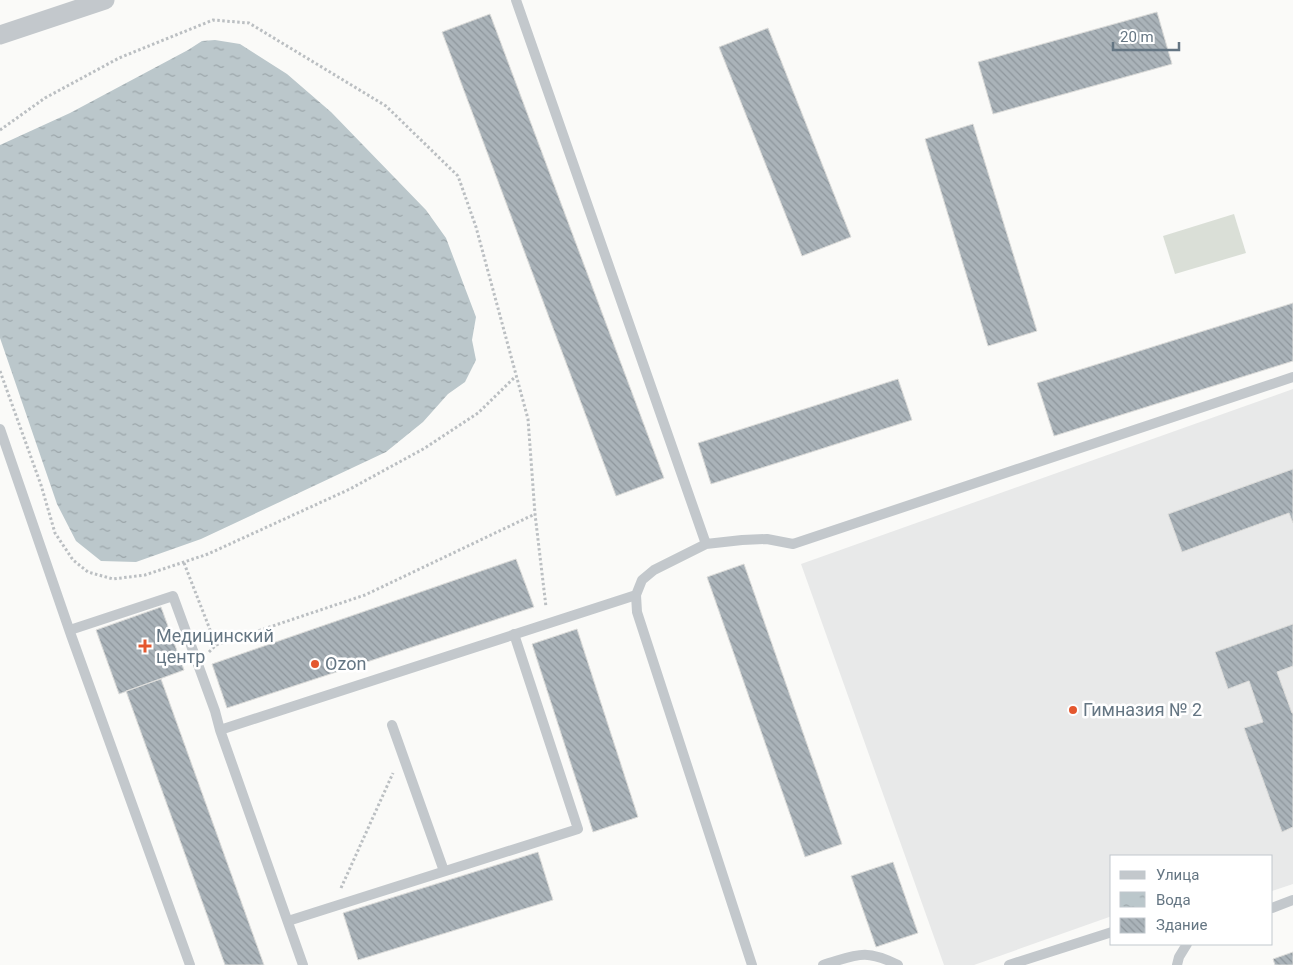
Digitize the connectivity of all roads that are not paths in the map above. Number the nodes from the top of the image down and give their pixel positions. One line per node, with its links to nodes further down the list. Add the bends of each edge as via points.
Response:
1 (105, 0): 3 (street)
2 (516, 0): 6 (lane)
3 (0, 34)
4 (1293, 377): 6 (lane, via 794,544 767,539)
5 (0, 429): 8 (lane)
6 (706, 544): 7 (lane, via 654,570 642,580)
7 (636, 595): 9 (lane); 20 (lane, via 637,612)
8 (70, 630): 11 (lane, via 173,596); 18 (lane)
9 (514, 634): 11 (lane); 12 (lane, via 578,829)
10 (392, 726): 12 (lane)
11 (220, 730): 15 (lane)
12 (444, 871): 15 (lane)
13 (1293, 900): 14 (lane)
14 (1273, 908)
15 (288, 921): 19 (lane)
16 (1110, 933): 23 (lane)
17 (1185, 945): 24 (lane)
18 (190, 965)
19 (303, 965)
20 (752, 965)
21 (823, 965): 22 (lane, via 863,953 877,955)
22 (898, 965)
23 (1009, 965)
24 (1177, 965)

